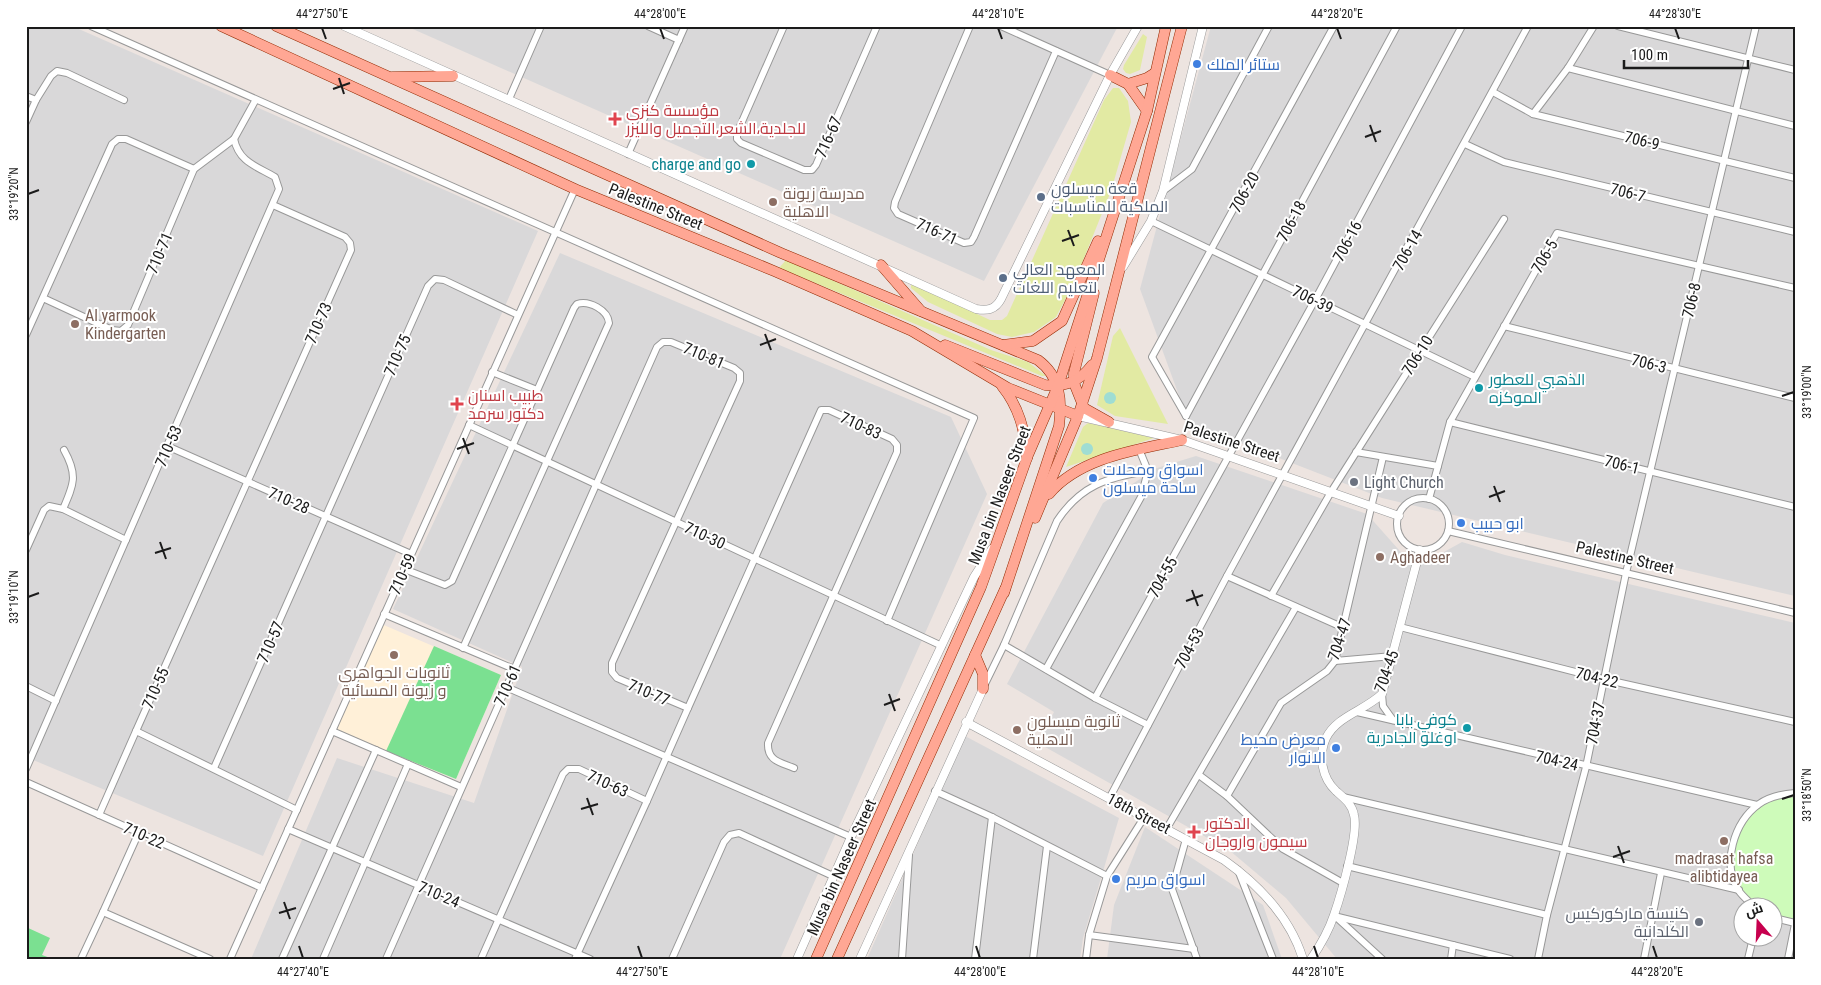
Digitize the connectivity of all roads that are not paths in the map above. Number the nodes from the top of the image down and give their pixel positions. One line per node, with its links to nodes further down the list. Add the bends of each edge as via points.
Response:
1 (91, 26): 39 (street)
2 (221, 26): 51 (main road, Palestine Street)
3 (276, 26): 32 (main road, Palestine Street)
4 (344, 26): 31 (street)
5 (541, 26): 36 (street)
6 (648, 26): 24 (street)
7 (685, 26): 24 (street)
8 (784, 26): 9 (street, 716-67, via 737,132 737,139 741,144 804,170 812,170 816,165)
9 (877, 26)
10 (970, 26): 25 (street, 716-71, via 894,208 898,214 964,243 971,242 974,237)
11 (1001, 26): 25 (street)
12 (1138, 26): 30 (street)
13 (1166, 26): 29 (main road, Musa bin Naseer Street)
14 (1182, 26): 65 (main road, Musa bin Naseer Street)
15 (1203, 26): 52 (street)
16 (1269, 26): 52 (street, via 1192,168)
17 (1334, 26): 60 (street, 706-20)
18 (1397, 26): 66 (street, 706-18)
19 (1462, 26): 69 (street, 706-16)
20 (1528, 26): 34 (street, 706-14)
21 (1594, 26): 27 (street)
22 (1618, 26): 26 (street)
23 (1756, 26): 26 (street, 706-8)
24 (679, 40): 47 (street)
25 (1056, 51): 30 (street)
26 (1748, 58): 28 (street); 41 (street, 706-8)
27 (1568, 68): 41 (street); 42 (street)
28 (1795, 70)
29 (1155, 73): 33 (main road); 40 (main road, Musa bin Naseer Street)
30 (1110, 75): 33 (main road); 62 (street, via 994,308 976,309)
31 (453, 76): 32 (main road); 36 (street)
32 (390, 77): 61 (main road, Palestine Street)
33 (1128, 84): 40 (main road)
34 (1493, 92): 42 (street, 706-9); 46 (street, 706-14)
35 (26, 96): 37 (street)
36 (509, 99): 47 (street)
37 (36, 100): 38 (street, via 57,71); 43 (street)
38 (124, 100)
39 (255, 100): 45 (street); 58 (street)
40 (1147, 111): 53 (main road, Musa bin Naseer Street)
41 (1736, 112): 44 (street); 48 (street, 706-8)
42 (1533, 114): 48 (street, 706-9)
43 (26, 122)
44 (1795, 126)
45 (234, 139): 49 (street); 54 (street, 710-53, via 236,151 242,158 275,177 278,183)
46 (1465, 144): 55 (street, 706-7, via 1504,162); 72 (street, 706-14)
47 (628, 154): 62 (street)
48 (1724, 160): 50 (street, 706-9); 55 (street, 706-8)
49 (194, 169): 68 (street, via 126,139 118,139 112,144); 68 (street, 710-71, via 128,326 121,331 112,330)
50 (1795, 178)
51 (575, 189): 58 (street, 710-59); 64 (main road, Palestine Street)
52 (1163, 191): 57 (street)
53 (1116, 202): 76 (main road, via 1062,321 1033,340); 83 (main road); 84 (main road, Musa bin Naseer Street)
54 (273, 205): 97 (street, 710-53); 109 (street, 710-73, via 345,237 351,250)
55 (1712, 212): 59 (street, 706-7); 63 (street, 706-8)
56 (1504, 219): 77 (street, 706-10)
57 (1151, 221): 60 (street, 706-39); 65 (street)
58 (555, 232): 71 (street, 710-59); 136 (street, via 974,418)
59 (1795, 232)
60 (1212, 250): 66 (street, 706-39); 91 (street, 706-20, via 1152,357)
61 (782, 253): 64 (main road); 70 (main road, Palestine Street)
62 (881, 265): 70 (main road)
63 (1699, 265): 67 (street, 706-5); 73 (street, 706-5, via 1558,233); 79 (street, 706-8)
64 (774, 271): 74 (main road, Palestine Street)
65 (1119, 273): 78 (main road, Musa bin Naseer Street)
66 (1262, 275): 69 (street, 706-39); 91 (street, 706-18)
67 (1795, 288)
68 (43, 298): 75 (street)
69 (1315, 300): 72 (street, 706-39); 101 (street, 706-16)
70 (924, 314): 76 (main road, Palestine Street)
71 (518, 315): 80 (street, 710-59); 117 (street, 710-75, via 444,280 435,279 428,286)
72 (1366, 325): 77 (street, 706-39); 108 (street, 706-14)
73 (1504, 326): 79 (street, 706-3); 81 (street, 706-5)
74 (912, 331): 82 (main road, Palestine Street); 84 (main road, via 1045,385)
75 (26, 335)
76 (1000, 346): 84 (main road, Palestine Street, via 1038,360 1053,374)
77 (1420, 351): 81 (street, 706-39); 100 (street, 706-10)
78 (1097, 358): 83 (main road); 87 (main road, Musa bin Naseer Street)
79 (1674, 369): 86 (street, 706-3); 107 (street, 706-8)
80 (492, 372): 85 (street); 94 (street, 710-59)
81 (1475, 377): 93 (street, 706-5)
82 (999, 383): 88 (main road, Palestine Street); 103 (main road, via 1021,419)
83 (1074, 383): 84 (main road); 87 (main road)
84 (1058, 386): 88 (main road, Musa bin Naseer Street); 89 (main road)
85 (537, 390): 96 (street); 104 (street, via 574,308 585,302 601,310 609,323)
86 (1795, 398)
87 (1082, 404): 90 (main road, Musa bin Naseer Street); 92 (main road, via 1088,412)
88 (1049, 406): 89 (main road, Palestine Street); 103 (main road, Musa bin Naseer Street)
89 (1061, 410): 90 (main road, Palestine Street); 130 (main road, via 1059,426)
90 (1078, 416): 92 (street, Palestine Street); 113 (main road, Musa bin Naseer Street)
91 (1186, 416)
92 (1109, 422): 95 (street, Palestine Street)
93 (1450, 422): 105 (street, 706-5); 107 (street, 706-1)
94 (469, 425): 96 (street, 710-30); 125 (street, 710-59)
95 (1182, 440): 99 (main road); 101 (street, Palestine Street)
96 (512, 445): 104 (street, 710-30); 127 (street, via 452,581 445,584)
97 (167, 446): 109 (street, 710-28); 121 (street, 710-53)
98 (64, 450): 116 (street, via 71,463 74,483)
99 (1139, 450): 106 (street); 113 (main road, via 1070,474)
100 (1356, 452): 102 (street); 111 (street, 706-10)
101 (1229, 455): 108 (street, Palestine Street); 152 (street, 704-55)
102 (1382, 457): 105 (street); 114 (street, 704-47)
103 (1027, 460): 122 (main road, Musa bin Naseer Street)
104 (548, 462): 110 (street, 710-30); 141 (street)
105 (1438, 466): 112 (street, 706-5)
106 (1148, 470): 139 (street, via 1118,475 1092,486 1069,503 1057,522); 146 (street, via 1141,497)
107 (1650, 471): 115 (street, 706-1); 128 (street, 706-8)
108 (1284, 474): 111 (street, Palestine Street); 129 (street, 704-53)
109 (247, 482): 117 (street, 710-28); 161 (street, 710-55)
110 (596, 484): 119 (street, 710-30); 119 (street, 710-81, via 657,348 663,342 671,342 734,368 740,373 740,381); 145 (street, 710-61)
111 (1331, 492): 114 (street, Palestine Street); 132 (street, 706-10)
112 (1429, 499): 118 (street, via 1412,500); 120 (street, via 1446,512)
113 (1042, 502): 130 (main road, Musa bin Naseer Street)
114 (1372, 506): 118 (street, Palestine Street); 138 (street, 704-47)
115 (1795, 506)
116 (63, 509): 121 (street); 123 (street, via 49,506 44,510)
117 (326, 516): 125 (street, 710-28); 166 (street, 710-57)
118 (1399, 516): 124 (street, via 1398,531 1402,540)
119 (676, 522): 126 (street, 710-30); 154 (street, 710-77, via 612,663 612,672 617,678)
120 (1448, 531): 124 (street, via 1440,544); 128 (street, Palestine Street)
121 (126, 540): 153 (street, 710-53)
122 (996, 543): 140 (street, via 974,577); 223 (main road, Musa bin Naseer Street, via 981,587)
123 (26, 550)
124 (1420, 550): 137 (street, 704-45)
125 (411, 554): 127 (street, 710-59)
126 (756, 559): 131 (street, 710-30); 131 (street, 710-83, via 821,410 829,410 892,439 898,452); 154 (street, 710-77)
127 (404, 569): 135 (street, 710-59)
128 (1626, 573): 134 (street, Palestine Street); 147 (street, 704-37)
129 (1227, 576): 132 (street); 159 (street, 704-53)
130 (1004, 593): 142 (main road, Musa bin Naseer Street)
131 (834, 596): 136 (street, 710-30); 167 (street, via 768,743 771,757)
132 (1271, 596): 133 (street)
133 (1296, 607): 138 (street); 169 (street)
134 (1795, 613)
135 (384, 614): 141 (street); 160 (street, 710-59)
136 (887, 620): 140 (street, 710-30)
137 (1400, 627): 143 (street, 704-45); 147 (street, 704-22)
138 (1344, 628): 144 (street, 704-47)
139 (1004, 645): 146 (street); 150 (street)
140 (942, 646): 186 (street)
141 (463, 648): 145 (street)
142 (975, 655): 150 (main road, via 983,674); 224 (main road, Musa bin Naseer Street)
143 (1393, 656): 144 (street); 151 (street, 704-45)
144 (1335, 661): 174 (street, 704-47, via 1327,671 1281,703)
145 (514, 669): 149 (street, 710-61)
146 (1046, 669): 152 (street)
147 (1603, 679): 158 (street, 704-22); 165 (street, 704-37)
148 (26, 686): 153 (street)
149 (506, 687): 163 (street); 171 (street, 710-61)
150 (983, 688): 157 (street)
151 (1382, 694): 155 (street, 704-45); 156 (street, via 1385,712)
152 (1095, 698): 159 (street)
153 (56, 700): 168 (street, 710-53)
154 (688, 708): 163 (street)
155 (1357, 712): 156 (street, 704-24); 176 (street, 704-45, via 1338,722 1322,750 1324,771 1334,790)
156 (1394, 721): 165 (street, 704-24)
157 (966, 722): 173 (street); 175 (street, 18th Street)
158 (1795, 722)
159 (1148, 725): 175 (street, 704-53)
160 (332, 731): 162 (street); 179 (street, 710-59)
161 (136, 732): 166 (street); 180 (street, 710-55)
162 (376, 750): 164 (street); 189 (street)
163 (666, 756): 177 (street); 186 (street)
164 (408, 764): 171 (street); 192 (street)
165 (1586, 767): 178 (street, 704-24); 190 (street, 704-37)
166 (214, 768): 179 (street)
167 (794, 768)
168 (26, 769)
169 (1199, 775): 174 (street); 183 (street)
170 (26, 782): 180 (street, 710-22)
171 (462, 787): 199 (street, 710-61)
172 (1794, 790): 178 (street)
173 (935, 791): 182 (street); 191 (street)
174 (1228, 796): 198 (street, via 1283,849)
175 (1110, 797): 181 (street, 18th Street)
176 (1343, 797): 190 (street); 193 (street, 704-45, via 1354,813 1356,823)
177 (646, 801): 206 (street, 710-63, via 579,769 568,769); 211 (street, 710-63)
178 (1757, 805): 201 (street, via 1737,829 1730,857)
179 (297, 810): 184 (street, 710-59)
180 (99, 815): 185 (street, 710-22)
181 (1145, 816): 183 (street, 18th Street); 197 (street)
182 (992, 817): 188 (street); 227 (street)
183 (1167, 828): 187 (street, 18th Street)
184 (288, 829): 189 (street, 710-24); 200 (street, 710-59)
185 (139, 832): 200 (street, 710-22); 203 (street)
186 (851, 837): 196 (street)
187 (1186, 839): 194 (street, 18th Street); 210 (street, via 1172,889)
188 (1047, 846): 197 (street); 228 (street)
189 (332, 848): 192 (street, 710-24); 216 (street)
190 (1564, 848): 195 (street); 204 (street, 704-37)
191 (909, 849): 225 (street); 226 (street)
192 (365, 862): 199 (street, 710-24); 217 (street)
193 (1347, 866): 198 (street, 704-45); 204 (street)
194 (1237, 869): 231 (street); 232 (street, 18th Street, via 1276,908)
195 (1661, 873): 201 (street); 238 (street)
196 (833, 876): 221 (street, via 739,833 730,835); 222 (street)
197 (1107, 876): 208 (street)
198 (1343, 883): 205 (street, 704-45)
199 (418, 885): 206 (street, 710-24); 218 (street, 710-61)
200 (262, 888): 215 (street, 710-59)
201 (1739, 890): 202 (street)
202 (1746, 898)
203 (103, 912): 213 (street); 214 (street)
204 (1547, 915): 237 (street, 704-37)
205 (1334, 916): 209 (street); 233 (street, 704-45); 234 (street)
206 (498, 920): 211 (street, 710-24); 219 (street)
207 (1795, 924): 239 (street)
208 (1089, 935): 210 (street); 229 (street)
209 (1453, 945): 212 (street); 235 (street)
210 (1194, 949): 230 (street)
211 (576, 956): 220 (street, 710-24)
212 (1490, 956): 236 (street)
213 (82, 959)
214 (210, 959)
215 (230, 959)
216 (282, 959)
217 (323, 959)
218 (386, 959)
219 (481, 959)
220 (590, 959)
221 (672, 959)
222 (797, 959)
223 (816, 959)
224 (837, 959)
225 (860, 959)
226 (902, 959)
227 (975, 959)
228 (1033, 959)
229 (1086, 959)
230 (1198, 959)
231 (1273, 959)
232 (1302, 959)
233 (1311, 959)
234 (1382, 959)
235 (1451, 959)
236 (1510, 959)
237 (1538, 959)
238 (1644, 959)
239 (1788, 959)

